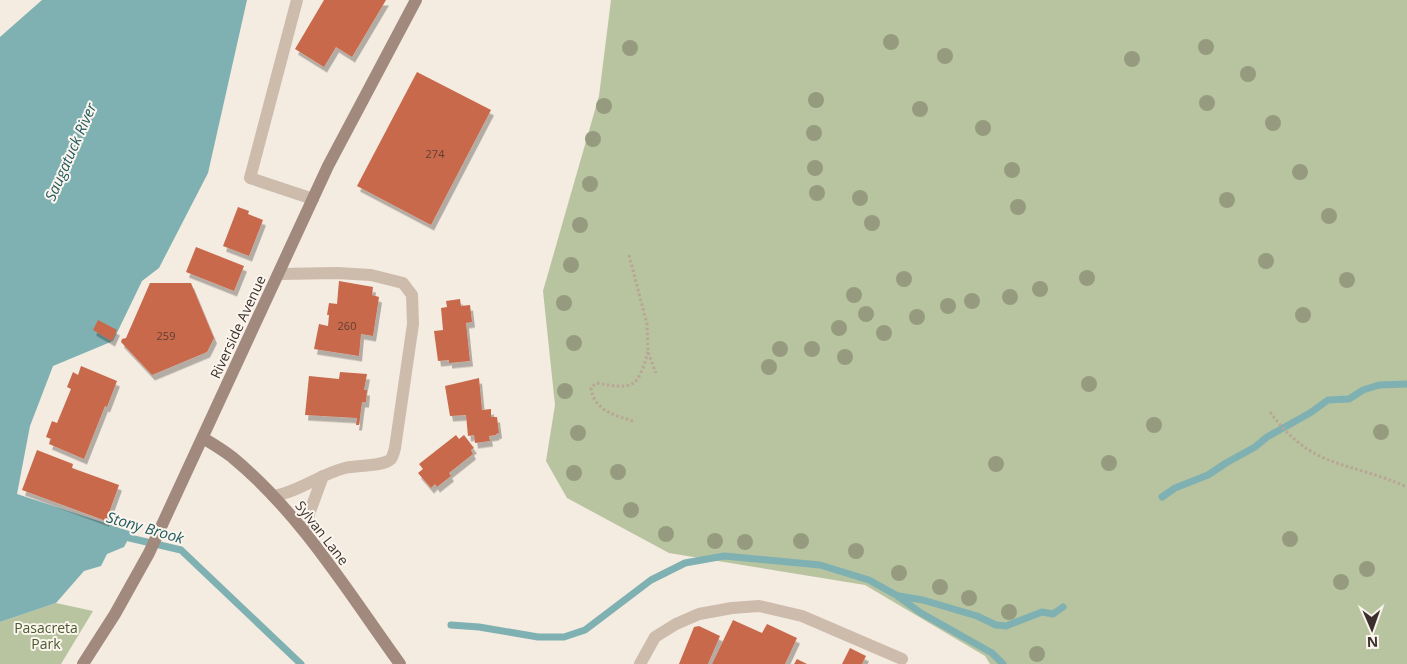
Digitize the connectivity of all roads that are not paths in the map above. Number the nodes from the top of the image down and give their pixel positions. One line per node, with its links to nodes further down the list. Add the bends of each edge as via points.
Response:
1 (297, 0): 3 (lane, via 250,178)
2 (416, 0): 3 (main road, Riverside Avenue)
3 (313, 198): 4 (main road, Riverside Avenue)
4 (279, 274): 5 (main road, Riverside Avenue); 6 (lane, via 372,275 403,282 412,295 413,324 392,458 383,463 345,468)
5 (203, 438): 7 (main road, Sylvan Lane, via 231,457); 10 (main road, Riverside Avenue, via 149,553)
6 (323, 476): 7 (lane, via 293,491); 8 (lane, via 309,514)
7 (273, 496): 8 (main road, Sylvan Lane)
8 (307, 534): 11 (main road, Sylvan Lane)
9 (902, 659): 12 (lane, via 802,616 759,606 699,614 676,624 655,637)
10 (83, 664)
11 (400, 664)
12 (640, 664)

